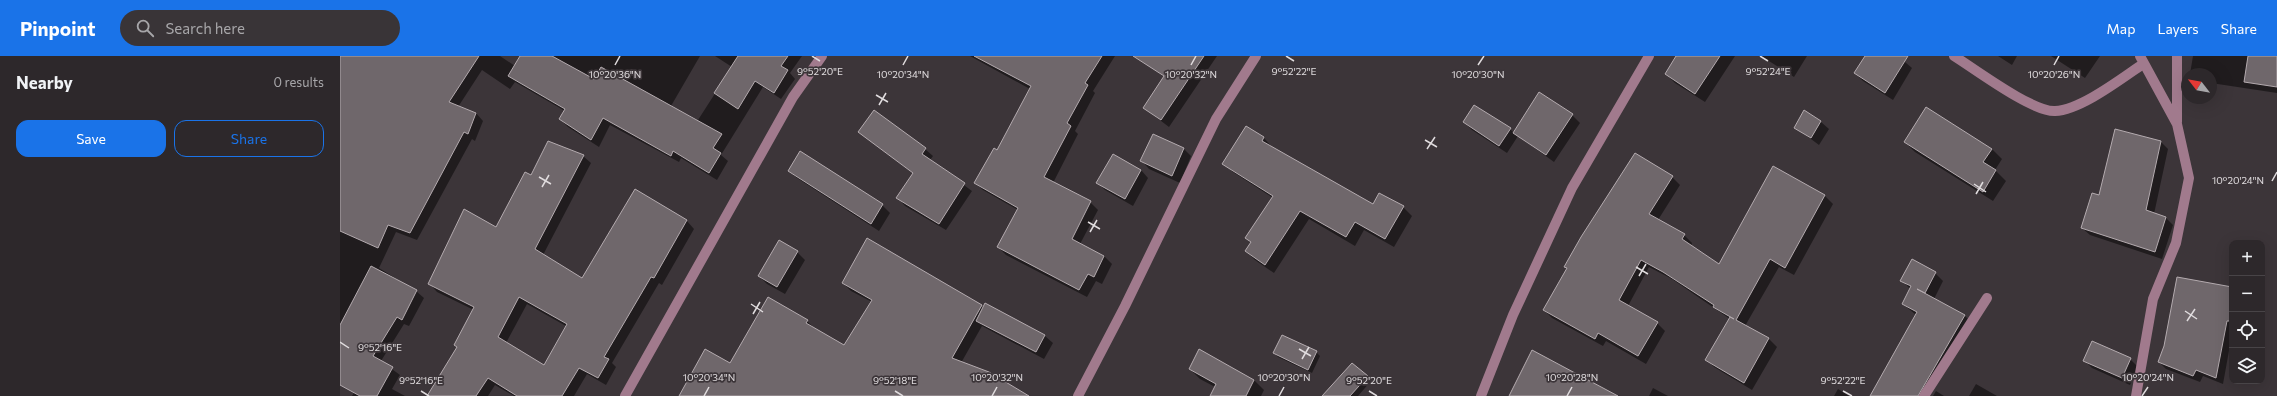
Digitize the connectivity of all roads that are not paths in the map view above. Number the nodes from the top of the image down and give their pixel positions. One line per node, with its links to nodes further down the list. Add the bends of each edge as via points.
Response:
1 (822, 56): 9 (street, via 793,97)
2 (1256, 56): 10 (street, via 1216,120)
3 (1649, 56): 11 (street, via 1572,188 1512,315)
4 (1954, 56): 6 (street, via 2031,104 2055,111 2083,103)
5 (2177, 56): 7 (street)
6 (2142, 60): 7 (street)
7 (2177, 124): 13 (street, via 2189,178 2176,243 2153,299)
8 (1987, 298): 12 (street)
9 (625, 396)
10 (1078, 396)
11 (1480, 396)
12 (1924, 396)
13 (2136, 396)

